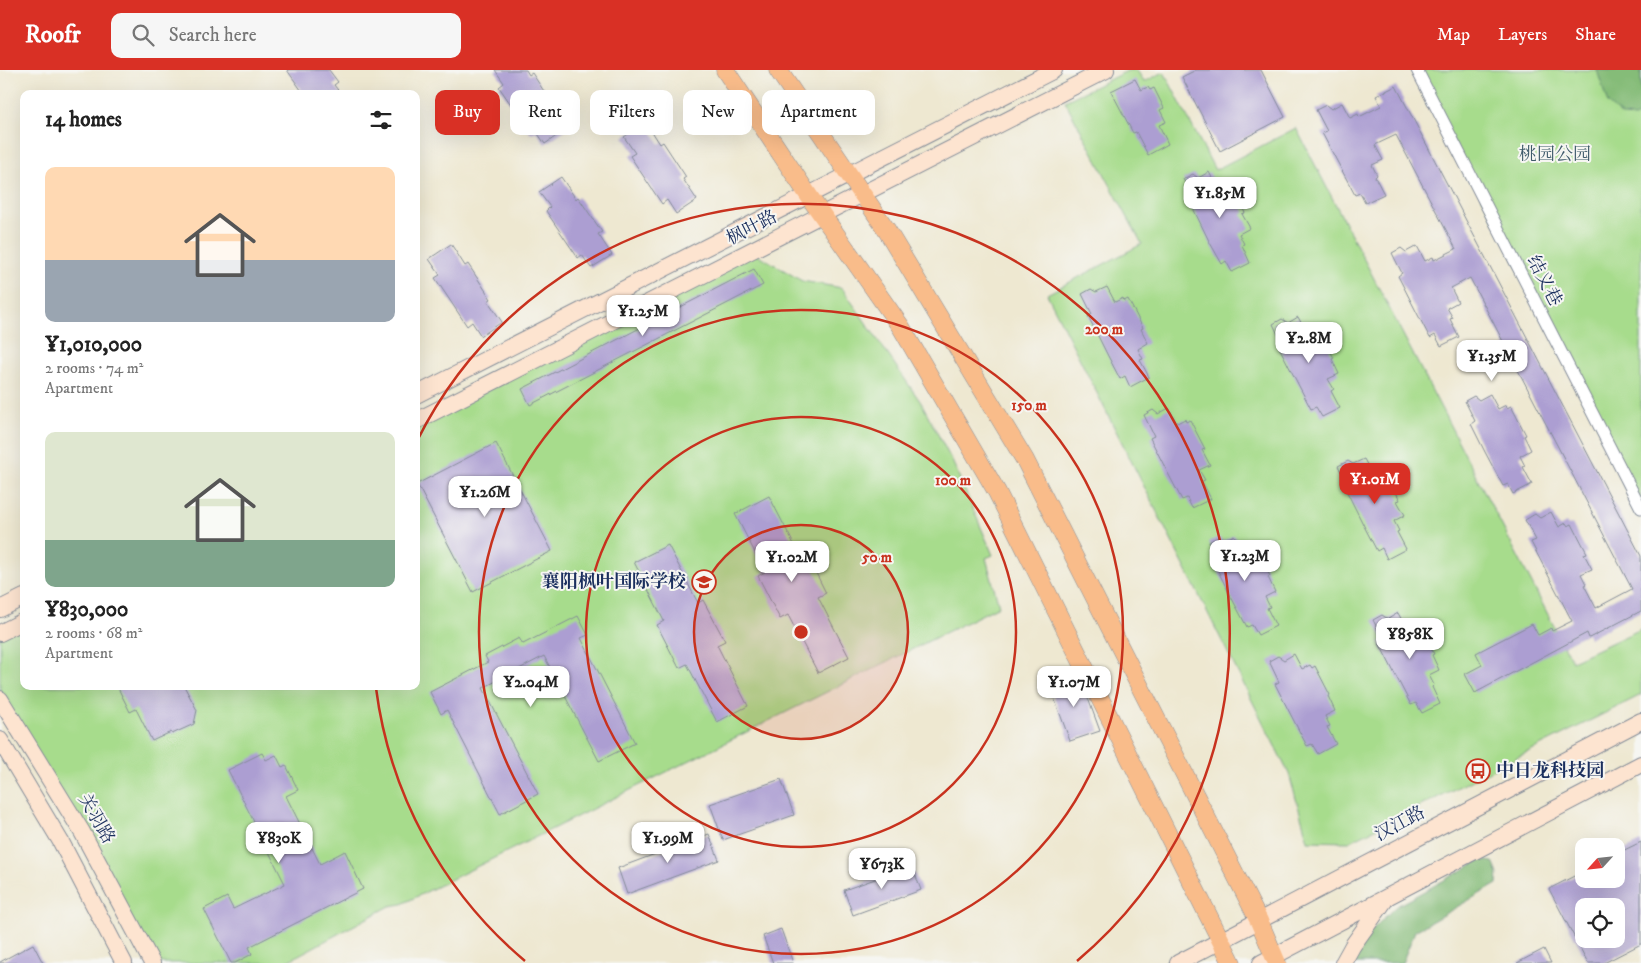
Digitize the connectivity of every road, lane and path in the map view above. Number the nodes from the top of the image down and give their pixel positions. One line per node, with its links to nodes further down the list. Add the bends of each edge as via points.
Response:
1 (724, 70): 7 (main road)
2 (778, 70): 6 (main road)
3 (1054, 70): 6 (street, 枫叶路)
4 (1106, 70): 8 (street, 枫叶路)
5 (1416, 70): 12 (street, 结义巷)
6 (849, 174): 7 (street, 枫叶路); 8 (main road)
7 (808, 194): 9 (main road); 10 (street, 枫叶路)
8 (862, 195): 9 (street, 枫叶路); 22 (main road, via 886,229 1025,460)
9 (822, 214): 11 (street, 枫叶路); 23 (main road, via 901,327 998,492)
10 (420, 393)
11 (420, 419)
12 (1641, 508)
13 (20, 599): 14 (street)
14 (0, 609)
15 (20, 622): 16 (street)
16 (0, 633)
17 (0, 698): 26 (street, 关羽路, via 82,832)
18 (1641, 721): 22 (street, 汉江路)
19 (0, 740): 25 (street, via 61,842)
20 (1641, 764): 21 (street)
21 (1387, 897): 24 (street); 29 (street)
22 (1259, 921): 23 (street, 汉江路); 24 (main road)
23 (1221, 940): 27 (street, 汉江路); 28 (main road)
24 (1271, 961)
25 (124, 963)
26 (152, 963)
27 (1178, 963)
28 (1232, 963)
29 (1343, 963)

